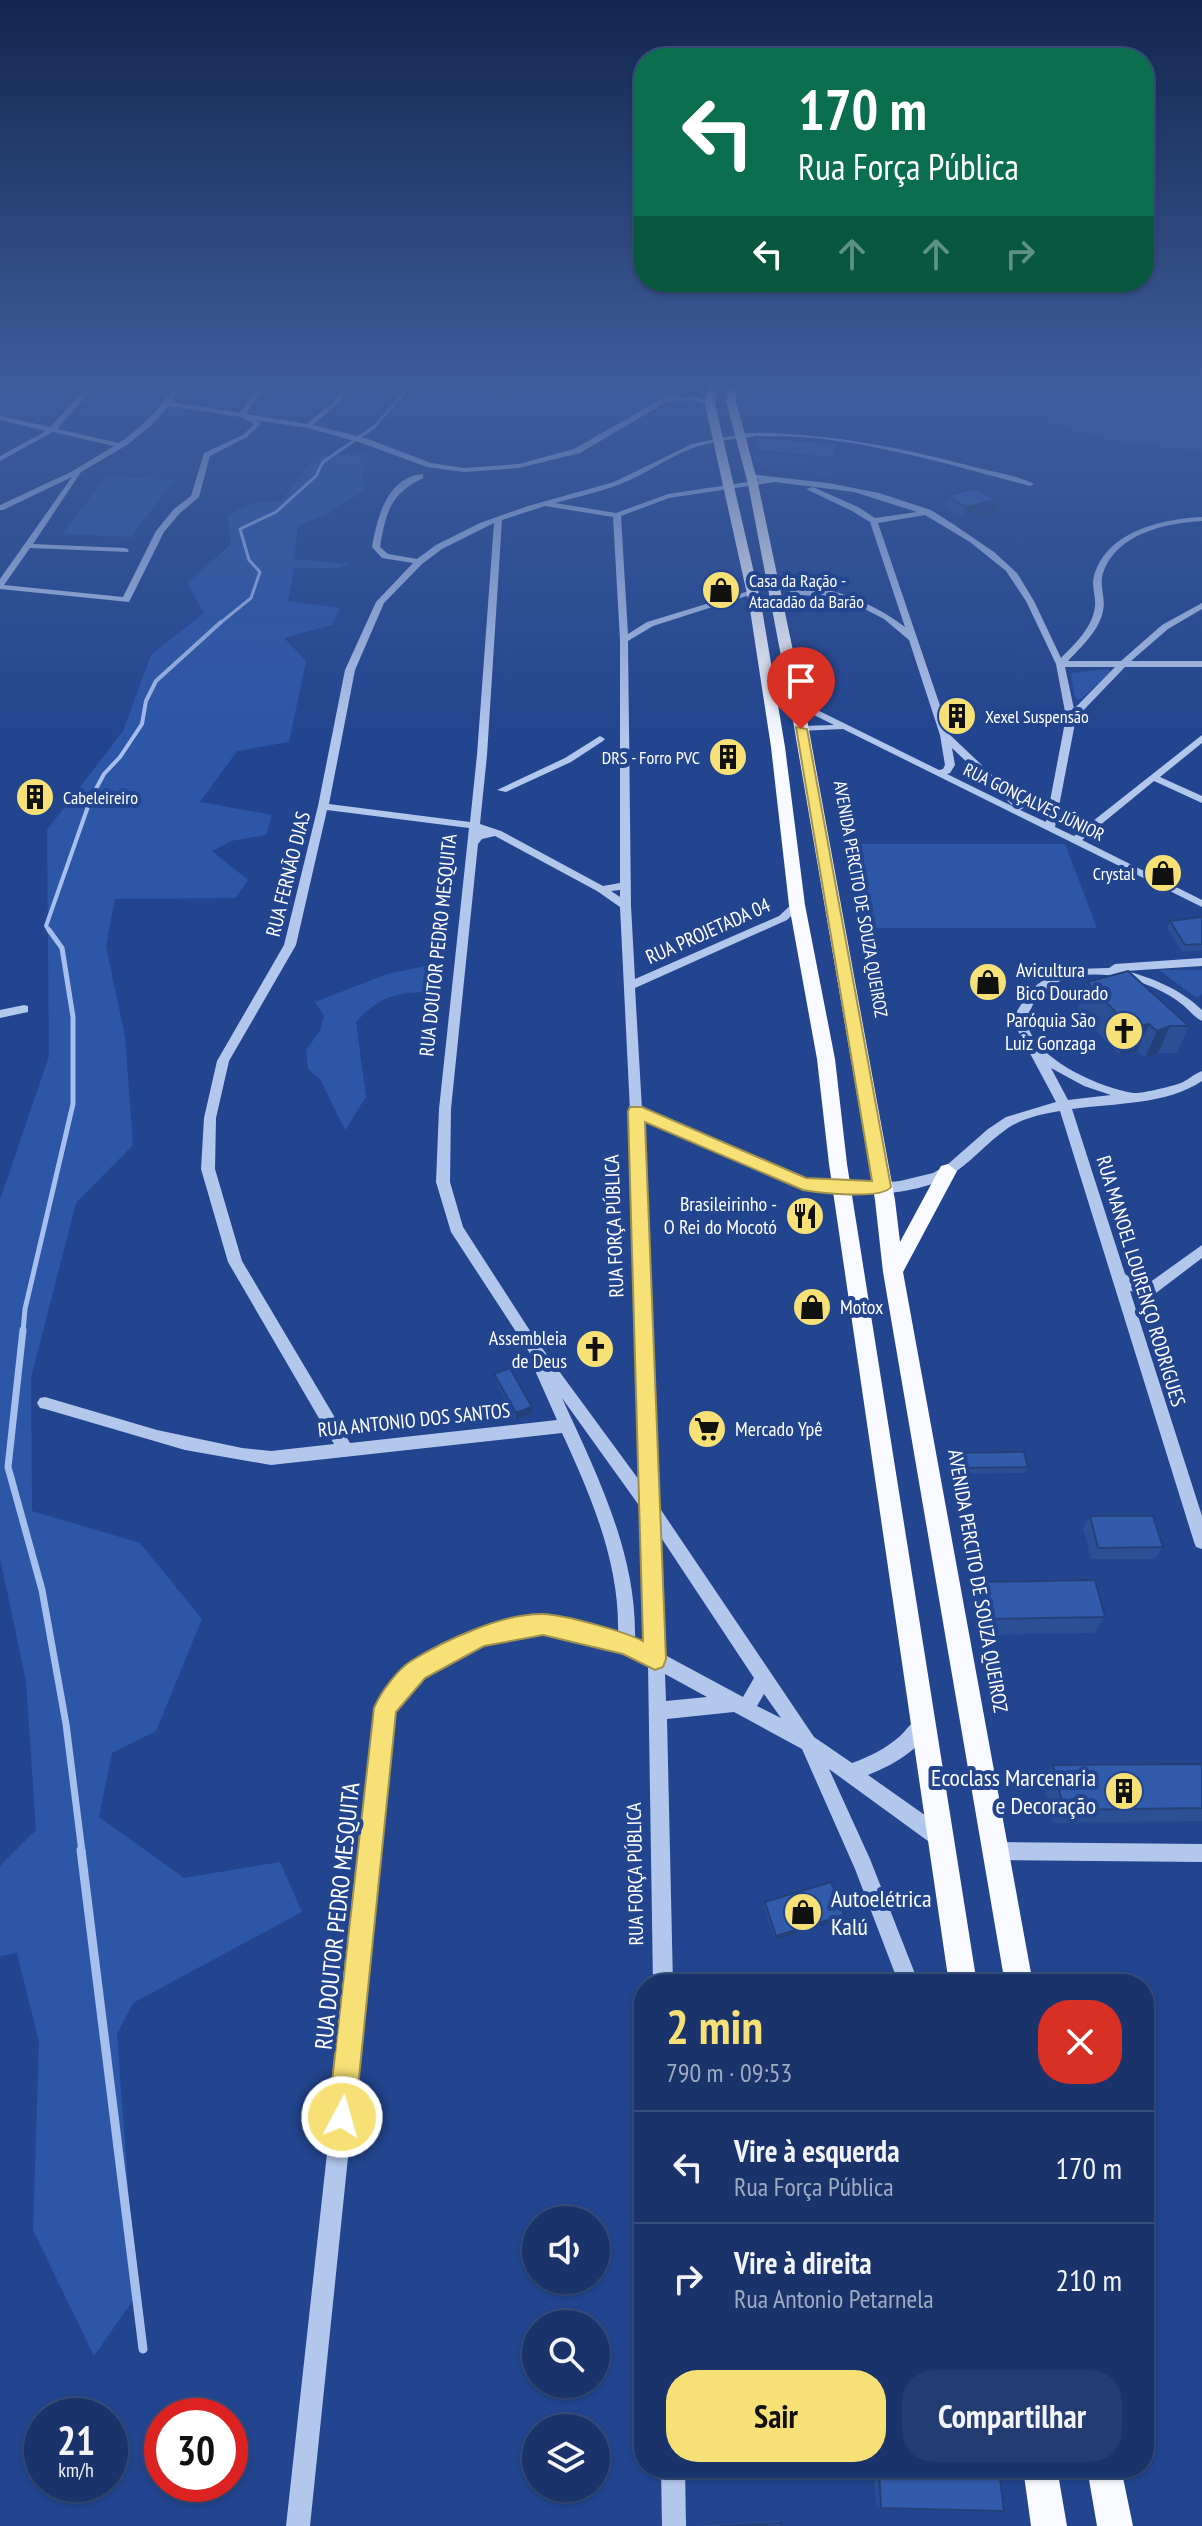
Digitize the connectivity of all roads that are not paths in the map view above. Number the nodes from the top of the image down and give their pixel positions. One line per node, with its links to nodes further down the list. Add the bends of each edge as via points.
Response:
1 (57, 504): 15 (street)
2 (186, 504): 20 (street, via 160,531 126,600)
3 (388, 504): 18 (street, via 376,547)
4 (541, 504): 11 (street); 14 (street)
5 (647, 504): 11 (street)
6 (732, 504): 22 (main road)
7 (756, 504): 21 (main road, AVENIDA PERCITO DE SOUZA QUEIROZ)
8 (845, 504): 13 (street)
9 (907, 504): 10 (street)
10 (928, 512): 13 (street); 31 (street, via 982,546 1018,580)
11 (617, 515): 26 (street, RUA FORÇA PÚBLICA)
12 (1202, 519): 31 (street, via 1154,526 1118,548 1100,569 1095,586 1100,607 1089,633)
13 (874, 521): 24 (street)
14 (498, 525): 17 (street, via 479,528); 46 (street, RUA DOUTOR PEDRO MESQUITA)
15 (28, 546): 16 (street); 20 (street)
16 (125, 550)
17 (433, 550): 18 (street); 19 (street, RUA FERNÃO DIAS)
18 (396, 558): 19 (street)
19 (419, 562): 48 (street, RUA FERNÃO DIAS, via 380,602 363,634 350,670)
20 (0, 586)
21 (775, 592): 25 (street, via 856,601); 30 (main road, AVENIDA PERCITO DE SOUZA QUEIROZ)
22 (753, 598): 27 (street); 30 (main road, via 772,614 779,645); 43 (main road)
23 (1202, 606): 32 (street, via 1152,638)
24 (905, 616): 25 (street); 29 (street)
25 (888, 619): 29 (street)
26 (623, 622): 27 (street); 28 (street, RUA FORÇA PÚBLICA)
27 (650, 624): 28 (street)
28 (624, 640): 36 (street, RUA FORÇA PÚBLICA)
29 (913, 640): 39 (street)
30 (787, 654): 34 (main road, AVENIDA PERCITO DE SOUZA QUEIROZ)
31 (1060, 664): 32 (street); 35 (street)
32 (1125, 664): 33 (street); 35 (street)
33 (1202, 664)
34 (797, 703): 37 (main road, AVENIDA PERCITO DE SOUZA QUEIROZ); 38 (street, RUA GONÇALVES JÚNIOR)
35 (1071, 717): 51 (street)
36 (623, 719): 40 (street, RUA FORÇA PÚBLICA); 42 (street)
37 (801, 729): 38 (street, RUA GONÇALVES JÚNIOR); 43 (main road); 73 (main road, AVENIDA PERCITO DE SOUZA QUEIROZ)
38 (851, 731): 44 (street, RUA GONÇALVES JÚNIOR)
39 (945, 735): 44 (street, via 950,765); 49 (street)
40 (623, 736): 42 (street); 55 (street, RUA FORÇA PÚBLICA)
41 (1202, 738): 45 (street)
42 (600, 739): 46 (street, via 502,790)
43 (778, 747): 58 (main road)
44 (938, 773): 49 (street, RUA GONÇALVES JÚNIOR)
45 (1153, 777): 47 (street); 53 (street)
46 (479, 792): 50 (street, RUA DOUTOR PEDRO MESQUITA)
47 (1202, 800)
48 (323, 806): 50 (street); 80 (street, RUA FERNÃO DIAS, via 290,945 223,1061 210,1118 208,1169 235,1262)
49 (1035, 820): 51 (street, RUA GONÇALVES JÚNIOR)
50 (474, 826): 52 (street); 54 (street, RUA DOUTOR PEDRO MESQUITA)
51 (1050, 827): 53 (street, RUA GONÇALVES JÚNIOR)
52 (497, 833): 54 (street, via 479,836); 56 (street)
53 (1076, 840): 57 (street, RUA GONÇALVES JÚNIOR)
54 (472, 844): 77 (street, RUA DOUTOR PEDRO MESQUITA, via 445,1109 443,1182 456,1228)
55 (625, 886): 56 (street); 59 (street, RUA FORÇA PÚBLICA)
56 (601, 889): 59 (street)
57 (1202, 904)
58 (797, 905): 62 (street, RUA PROJETADA 04, via 783,918); 72 (main road, via 826,1059)
59 (625, 906): 62 (street, RUA FORÇA PÚBLICA)
60 (1202, 962): 61 (street)
61 (1082, 972): 65 (street, via 1118,973 1154,983 1185,1000); 66 (street, via 1053,979 1033,994 1023,1014)
62 (630, 986): 70 (street, RUA FORÇA PÚBLICA)
63 (24, 1009): 64 (street)
64 (0, 1014)
65 (1202, 1017)
66 (1028, 1037): 68 (street, via 1046,1060 1074,1080 1111,1092); 69 (street, RUA MANOEL LOURENÇO RODRIGUES)
67 (1202, 1075): 68 (street)
68 (1159, 1094): 69 (street)
69 (1065, 1107): 71 (street, via 1009,1121); 76 (street, RUA MANOEL LOURENÇO RODRIGUES)
70 (636, 1111): 72 (street, via 803,1183); 81 (street, RUA FORÇA PÚBLICA)
71 (948, 1171): 73 (street, via 905,1186); 75 (main road)
72 (842, 1187): 73 (street); 88 (main road)
73 (882, 1187): 75 (main road, AVENIDA PERCITO DE SOUZA QUEIROZ)
74 (1202, 1250): 76 (street, via 1151,1289)
75 (893, 1272): 92 (main road, AVENIDA PERCITO DE SOUZA QUEIROZ)
76 (1120, 1278): 82 (street, RUA MANOEL LOURENÇO RODRIGUES)
77 (529, 1341): 79 (street, RUA DOUTOR PEDRO MESQUITA); 81 (street, RUA DOUTOR PEDRO MESQUITA)
78 (45, 1403): 80 (street, RUA ANTONIO DOS SANTOS, via 224,1454 271,1458)
79 (565, 1426): 80 (street, RUA ANTONIO DOS SANTOS); 83 (street, via 603,1510 626,1592)
80 (345, 1449)
81 (650, 1508): 84 (street, RUA FORÇA PÚBLICA); 85 (street)
82 (1202, 1542)
83 (626, 1644): 84 (street, RUA DOUTOR PEDRO MESQUITA); 101 (street, RUA DOUTOR PEDRO MESQUITA, via 543,1625 481,1636 417,1670 385,1708)
84 (655, 1659): 86 (street); 87 (street, RUA FORÇA PÚBLICA)
85 (764, 1678): 86 (street); 89 (street)
86 (742, 1705): 87 (street); 89 (street)
87 (658, 1711): 94 (street, RUA FORÇA PÚBLICA)
88 (923, 1724): 90 (street, via 889,1756); 91 (main road)
89 (808, 1743): 90 (street); 95 (street)
90 (850, 1773): 91 (street)
91 (939, 1837): 96 (main road)
92 (995, 1851): 93 (street); 97 (main road, AVENIDA PERCITO DE SOUZA QUEIROZ)
93 (1202, 1853)
94 (663, 1974)
95 (905, 1974)
96 (961, 1974)
97 (1017, 1974)
98 (673, 2478): 102 (street)
99 (1042, 2478): 103 (main road)
100 (1106, 2478): 104 (main road)
101 (298, 2526)
102 (674, 2526)
103 (1049, 2526)
104 (1115, 2526)

